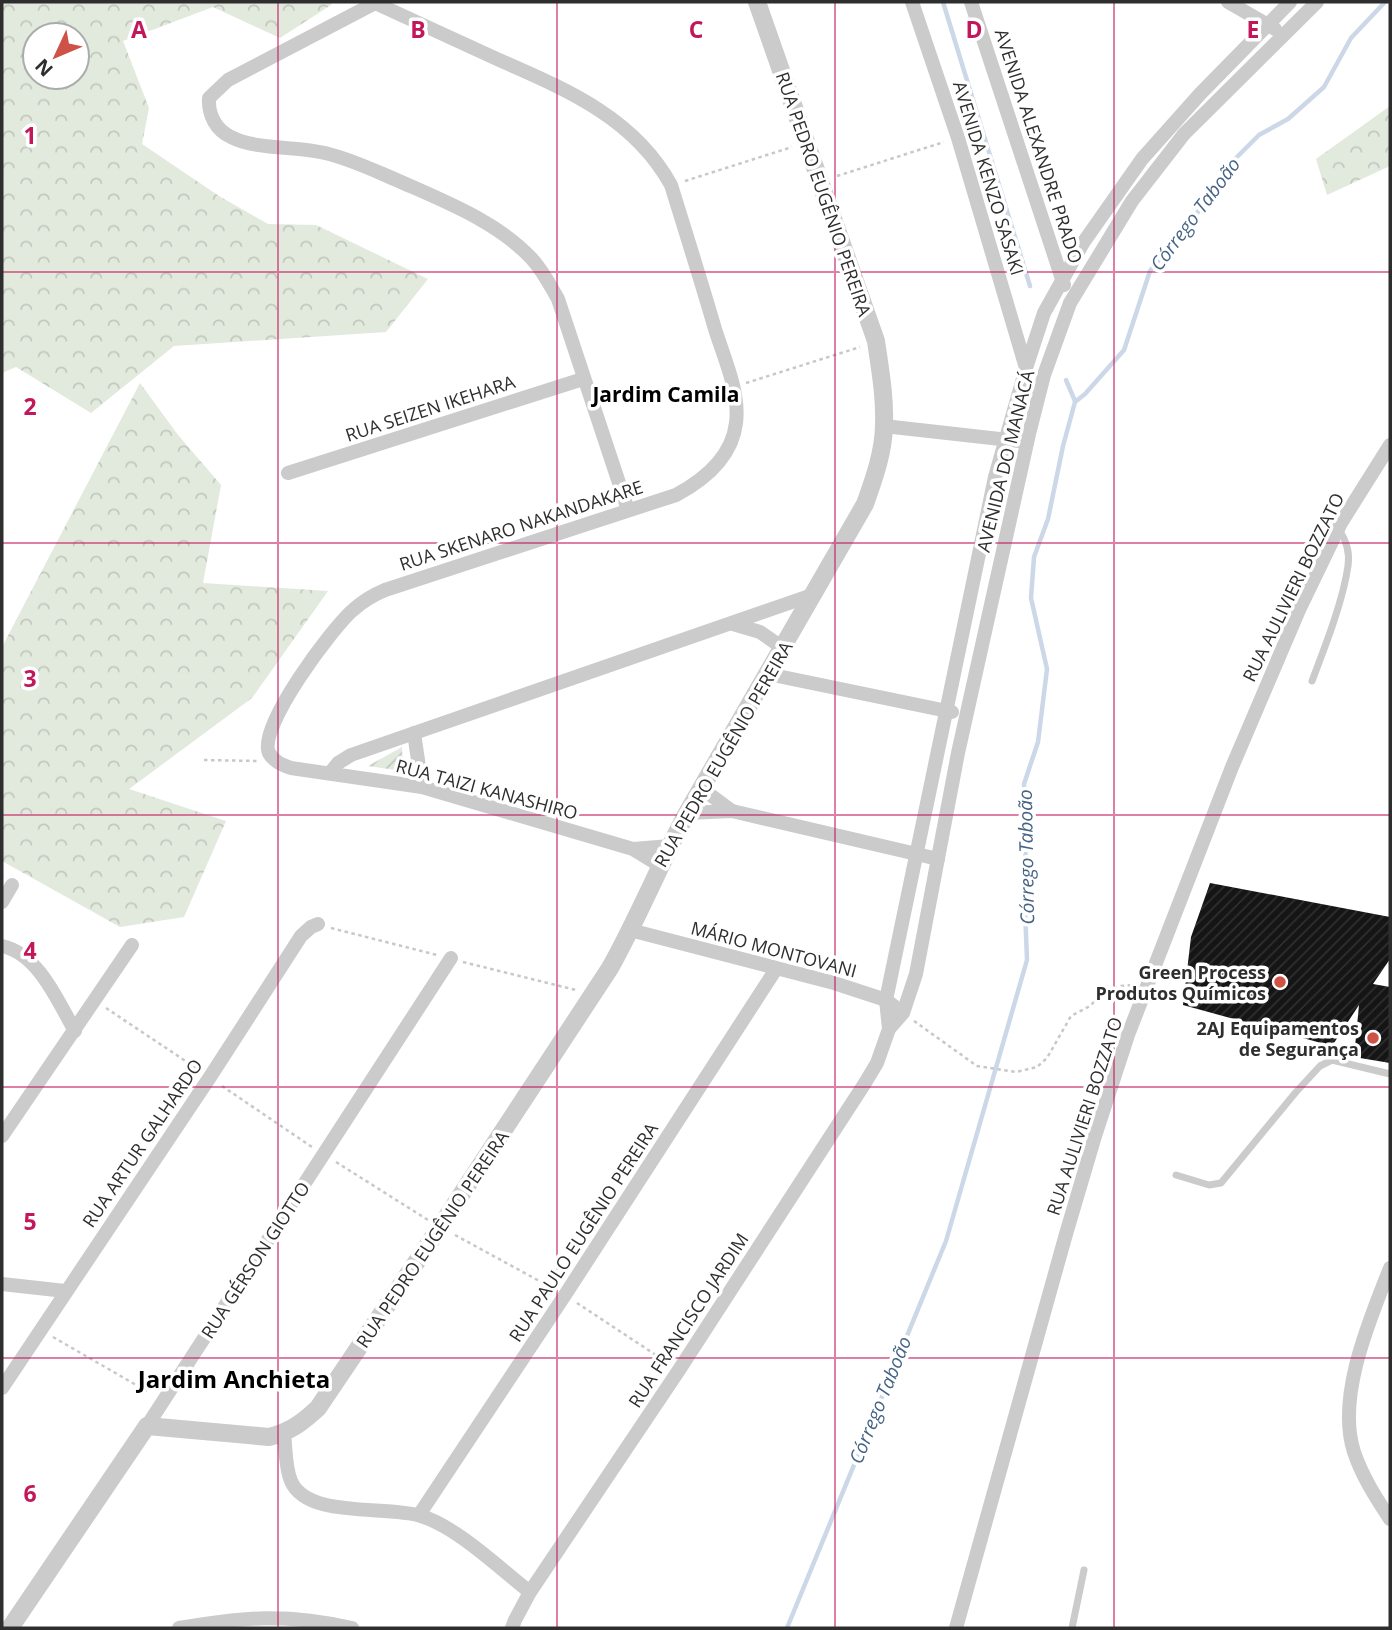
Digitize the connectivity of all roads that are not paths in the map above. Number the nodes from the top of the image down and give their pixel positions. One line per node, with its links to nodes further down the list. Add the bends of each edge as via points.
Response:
1 (376, 2): 16 (street, via 228,80 209,98 208,109 220,130 231,137 353,161 442,200 506,236 547,278); 22 (street, RUA SKENARO NAKANDAKARE, via 566,90 607,115 648,149 671,185 733,388 736,424 710,472 694,485)
2 (757, 2): 17 (street, RUA PEDRO EUGÊNIO PEREIRA, via 876,341)
3 (912, 2): 12 (street, AVENIDA KENZO SASAKI)
4 (971, 2): 10 (street, AVENIDA ALEXANDRE PRADO)
5 (1228, 2): 8 (street)
6 (1290, 2): 8 (street, AVENIDA DO MANACÁ)
7 (1317, 2): 9 (street, AVENIDA DO MANACÁ)
8 (1267, 24): 9 (street); 10 (street, AVENIDA DO MANACÁ, via 1142,159)
9 (1284, 34): 11 (street, AVENIDA DO MANACÁ, via 1184,134 1148,178)
10 (1062, 279): 11 (street, AVENIDA ALEXANDRE PRADO); 14 (street, AVENIDA DO MANACÁ)
11 (1070, 303): 13 (street, AVENIDA DO MANACÁ)
12 (1012, 317): 14 (street); 15 (street, AVENIDA KENZO SASAKI)
13 (1058, 333): 14 (street); 19 (street, AVENIDA DO MANACÁ)
14 (1035, 338): 15 (street, AVENIDA DO MANACÁ)
15 (1026, 368): 18 (street, AVENIDA DO MANACÁ)
16 (583, 379): 21 (street, RUA SEIZEN IKEHARA); 22 (street)
17 (884, 426): 18 (street); 24 (street, RUA PEDRO EUGÊNIO PEREIRA, via 865,504)
18 (1004, 439): 19 (street); 29 (street, AVENIDA DO MANACÁ)
19 (1027, 442): 30 (street, AVENIDA DO MANACÁ)
20 (1390, 445): 23 (street, RUA AULIVIERI BOZZATO)
21 (288, 473)
22 (628, 510): 32 (street, RUA SKENARO NAKANDAKARE, via 367,598 337,626 278,712 267,744 276,761 291,768)
23 (1338, 530): 28 (lane, via 1346,539 1348,564); 71 (street, RUA AULIVIERI BOZZATO, via 1232,766 1128,1035 1095,1136)
24 (815, 594): 25 (street); 26 (street, RUA PEDRO EUGÊNIO PEREIRA)
25 (732, 624): 26 (street, via 760,632); 31 (street)
26 (783, 648): 27 (street, RUA PEDRO EUGÊNIO PEREIRA)
27 (768, 674): 29 (street); 34 (street, RUA PEDRO EUGÊNIO PEREIRA)
28 (1312, 681)
29 (945, 711): 30 (street); 39 (street, AVENIDA DO MANACÁ)
30 (966, 714): 40 (street, AVENIDA DO MANACÁ)
31 (414, 733): 32 (street, via 351,755); 33 (street)
32 (330, 773): 33 (street, RUA TAIZI KANASHIRO)
33 (422, 787): 38 (street, RUA TAIZI KANASHIRO)
34 (701, 788): 35 (street); 36 (street, RUA PEDRO EUGÊNIO PEREIRA)
35 (732, 811): 36 (street); 39 (street)
36 (687, 813): 37 (street, RUA PEDRO EUGÊNIO PEREIRA)
37 (670, 846): 38 (street, RUA TAIZI KANASHIRO); 41 (street, RUA PEDRO EUGÊNIO PEREIRA)
38 (633, 849): 41 (street, RUA TAIZI KANASHIRO)
39 (917, 854): 40 (street); 50 (street, AVENIDA DO MANACÁ)
40 (937, 859): 51 (street, AVENIDA DO MANACÁ, via 916,974)
41 (659, 865): 45 (street, RUA PEDRO EUGÊNIO PEREIRA)
42 (12, 885): 43 (street)
43 (2, 902)
44 (318, 924): 59 (street, RUA ARTUR GALHARDO, via 301,936)
45 (630, 930): 49 (street, MÁRIO MONTOVANI); 62 (street, RUA PEDRO EUGÊNIO PEREIRA, via 593,994 318,1408)
46 (132, 944): 53 (street)
47 (2, 946): 53 (street, via 29,962)
48 (451, 958): 61 (street, RUA GÉRSON GIOTTO)
49 (776, 969): 50 (street, MÁRIO MONTOVANI); 63 (street, RUA PAULO EUGÊNIO PEREIRA)
50 (886, 1000): 51 (street, MÁRIO MONTOVANI); 52 (street, RUA FRANCISCO JARDIM)
51 (904, 1013): 52 (street, RUA FRANCISCO JARDIM)
52 (889, 1029): 66 (street, RUA FRANCISCO JARDIM, via 866,1083)
53 (75, 1031): 55 (street)
54 (1390, 1074): 56 (lane, via 1332,1060 1296,1092 1221,1183 1209,1185)
55 (2, 1136)
56 (1176, 1175)
57 (1390, 1268): 64 (street, via 1355,1372 1349,1418 1353,1450)
58 (2, 1284): 59 (street)
59 (65, 1291): 60 (street, RUA ARTUR GALHARDO)
60 (2, 1388)
61 (147, 1426): 62 (street, via 255,1437); 67 (street, RUA GÉRSON GIOTTO)
62 (284, 1434): 63 (street, via 288,1469 300,1495 318,1504)
63 (419, 1515): 66 (street, via 452,1531)
64 (1390, 1519)
65 (1084, 1570): 72 (lane)
66 (530, 1592): 70 (street, RUA FRANCISCO JARDIM)
67 (10, 1628)
68 (179, 1628): 69 (street, via 290,1617)
69 (352, 1628)
70 (512, 1628)
71 (956, 1628)
72 (1072, 1628)

